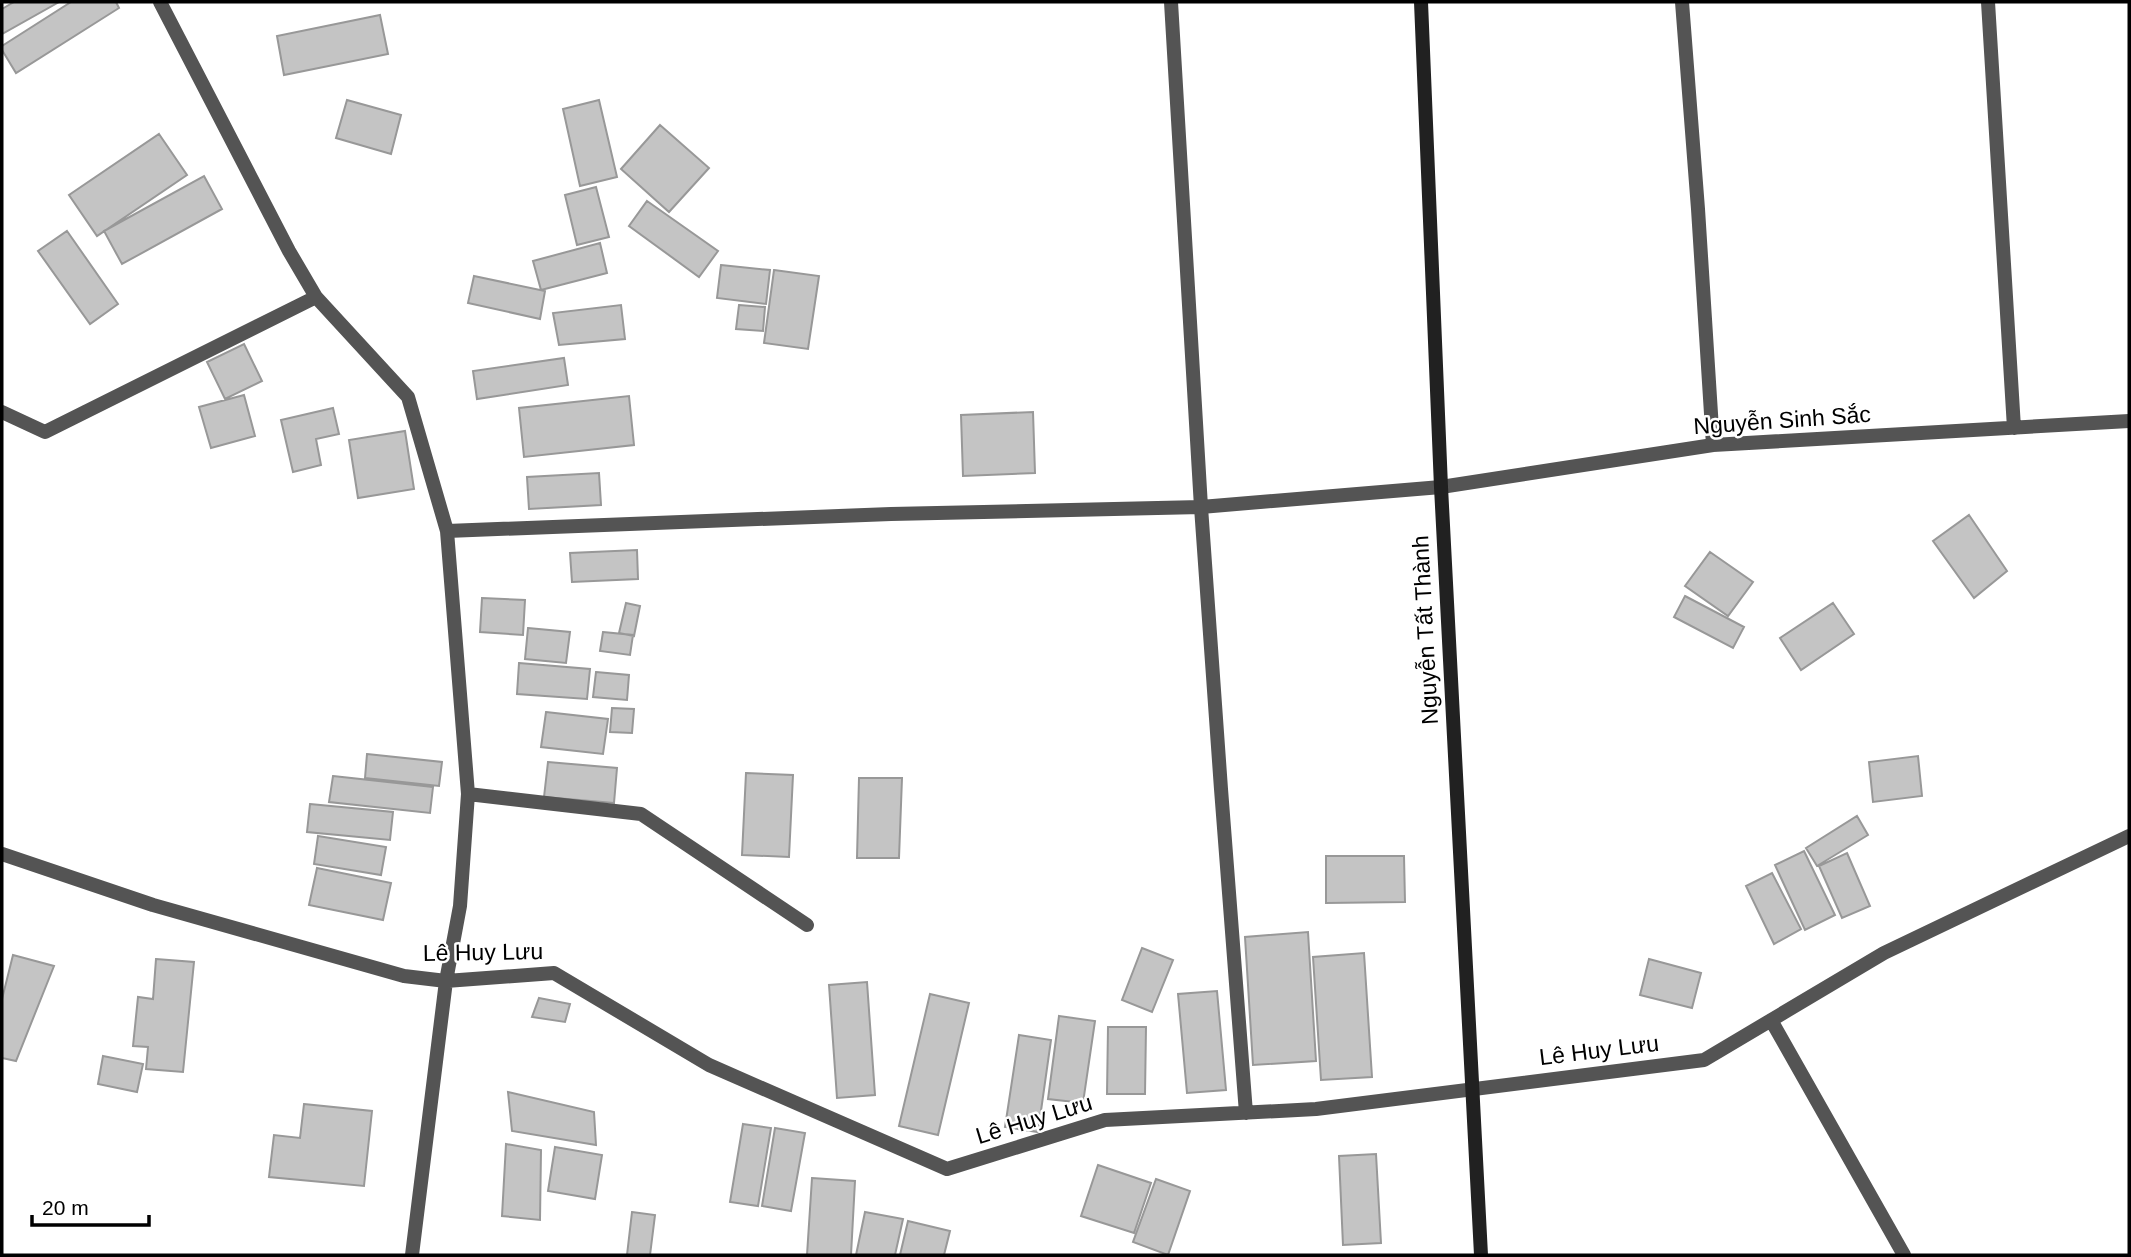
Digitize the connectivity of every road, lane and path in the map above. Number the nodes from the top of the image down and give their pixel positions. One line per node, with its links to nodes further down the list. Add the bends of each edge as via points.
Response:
1 (160, 2): 6 (street)
2 (1171, 2): 12 (street)
3 (1421, 2): 11 (main road, Nguyễn Tất Thành)
4 (1682, 2): 10 (street)
5 (1988, 2): 9 (street)
6 (316, 296): 7 (street, via 45,432); 13 (street, via 408,397)
7 (2, 412)
8 (2129, 421): 9 (street, Nguyễn Sinh Sắc)
9 (2014, 428): 10 (street, Nguyễn Sinh Sắc)
10 (1713, 445): 11 (street, Nguyễn Sinh Sắc)
11 (1441, 486): 12 (street, Nguyễn Sinh Sắc); 20 (main road, Nguyễn Tất Thành)
12 (1201, 507): 13 (street, Nguyễn Sinh Sắc); 21 (street)
13 (447, 531): 14 (street)
14 (468, 794): 17 (street, via 641,814); 18 (street, via 460,906)
15 (2129, 836): 19 (street, Lê Huy Lưu, via 1884,953)
16 (2, 854): 18 (street, Lê Huy Lưu, via 153,905 404,976)
17 (807, 925)
18 (446, 981): 21 (street, Lê Huy Lưu, via 554,973 709,1065 947,1169 1105,1120); 22 (street)
19 (1771, 1020): 20 (street, Lê Huy Lưu, via 1704,1060); 24 (street)
20 (1471, 1088): 21 (street, Lê Huy Lưu, via 1316,1109); 23 (main road, Nguyễn Tất Thành)
21 (1246, 1113)
22 (412, 1255)
23 (1481, 1255)
24 (1903, 1255)

